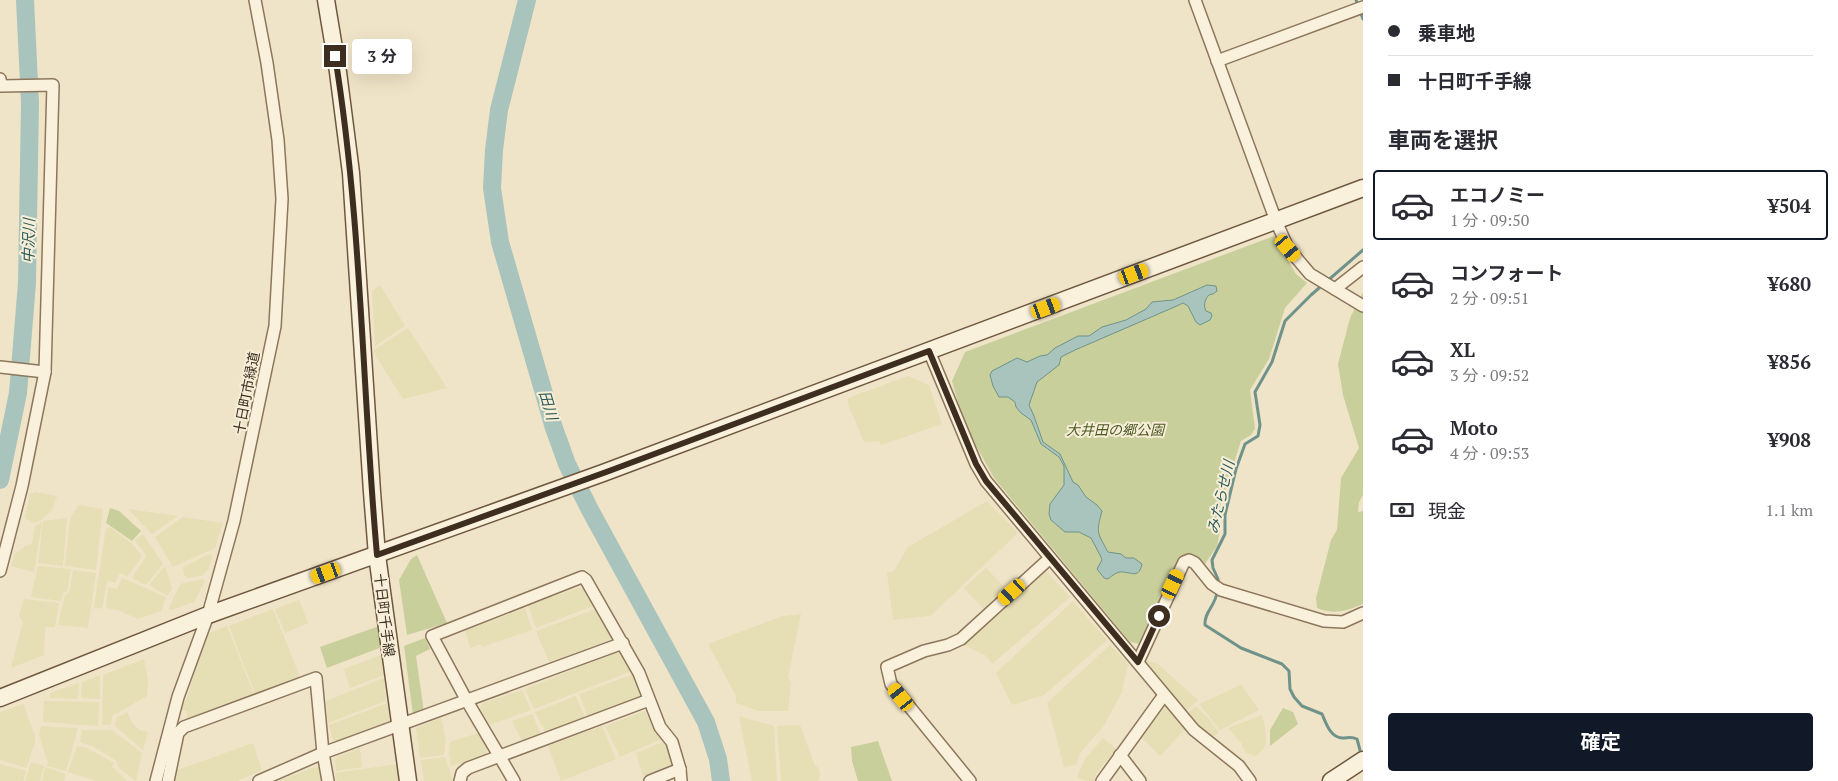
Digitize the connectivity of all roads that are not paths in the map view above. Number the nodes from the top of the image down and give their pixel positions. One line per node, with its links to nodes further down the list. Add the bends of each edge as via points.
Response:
1 (255, 0): 19 (street, 十日町市緑道, via 279,150 282,199 275,326 234,521)
2 (326, 0): 15 (street, 十日町千手線, via 351,173)
3 (1195, 0): 5 (street)
4 (1363, 7): 5 (street)
5 (1217, 61): 8 (street)
6 (3, 82): 14 (street, via 53,85)
7 (1363, 188): 8 (street)
8 (1276, 221): 10 (street, via 1288,248 1310,274); 12 (street)
9 (1363, 267): 10 (street)
10 (1335, 289): 11 (street)
11 (1363, 306)
12 (929, 351): 15 (street); 16 (street, via 981,473)
13 (2, 367): 14 (street)
14 (42, 371): 17 (street, via 22,486)
15 (377, 555): 19 (street); 26 (street, 十日町千手線)
16 (1050, 558): 21 (street); 40 (street, via 961,639 887,667 891,684)
17 (0, 571)
18 (1363, 613): 21 (street, via 1344,622 1324,622 1222,590 1212,584 1195,562 1189,560 1184,562)
19 (208, 615): 23 (street); 32 (street, 十日町市緑道, via 178,697)
20 (623, 643): 24 (street); 25 (street); 25 (street, via 582,577 432,636)
21 (1138, 662): 22 (street)
22 (1164, 695): 28 (street); 43 (street, via 1194,730 1240,766)
23 (0, 698)
24 (649, 700): 29 (street); 31 (street, via 660,727 672,742)
25 (467, 701): 26 (street); 29 (street)
26 (400, 726): 27 (street); 36 (street, 十日町千手線)
27 (323, 753): 33 (street, via 316,678 184,727 178,733); 34 (street); 35 (street)
28 (1120, 755): 41 (street); 42 (street)
29 (500, 757): 37 (street, via 468,768 462,772); 38 (street)
30 (1363, 760): 44 (street)
31 (681, 775): 39 (street)
32 (156, 781)
33 (168, 781)
34 (259, 781)
35 (328, 781)
36 (408, 781)
37 (460, 781)
38 (514, 781)
39 (650, 781)
40 (970, 781)
41 (1102, 781)
42 (1140, 781)
43 (1250, 781)
44 (1331, 781)

